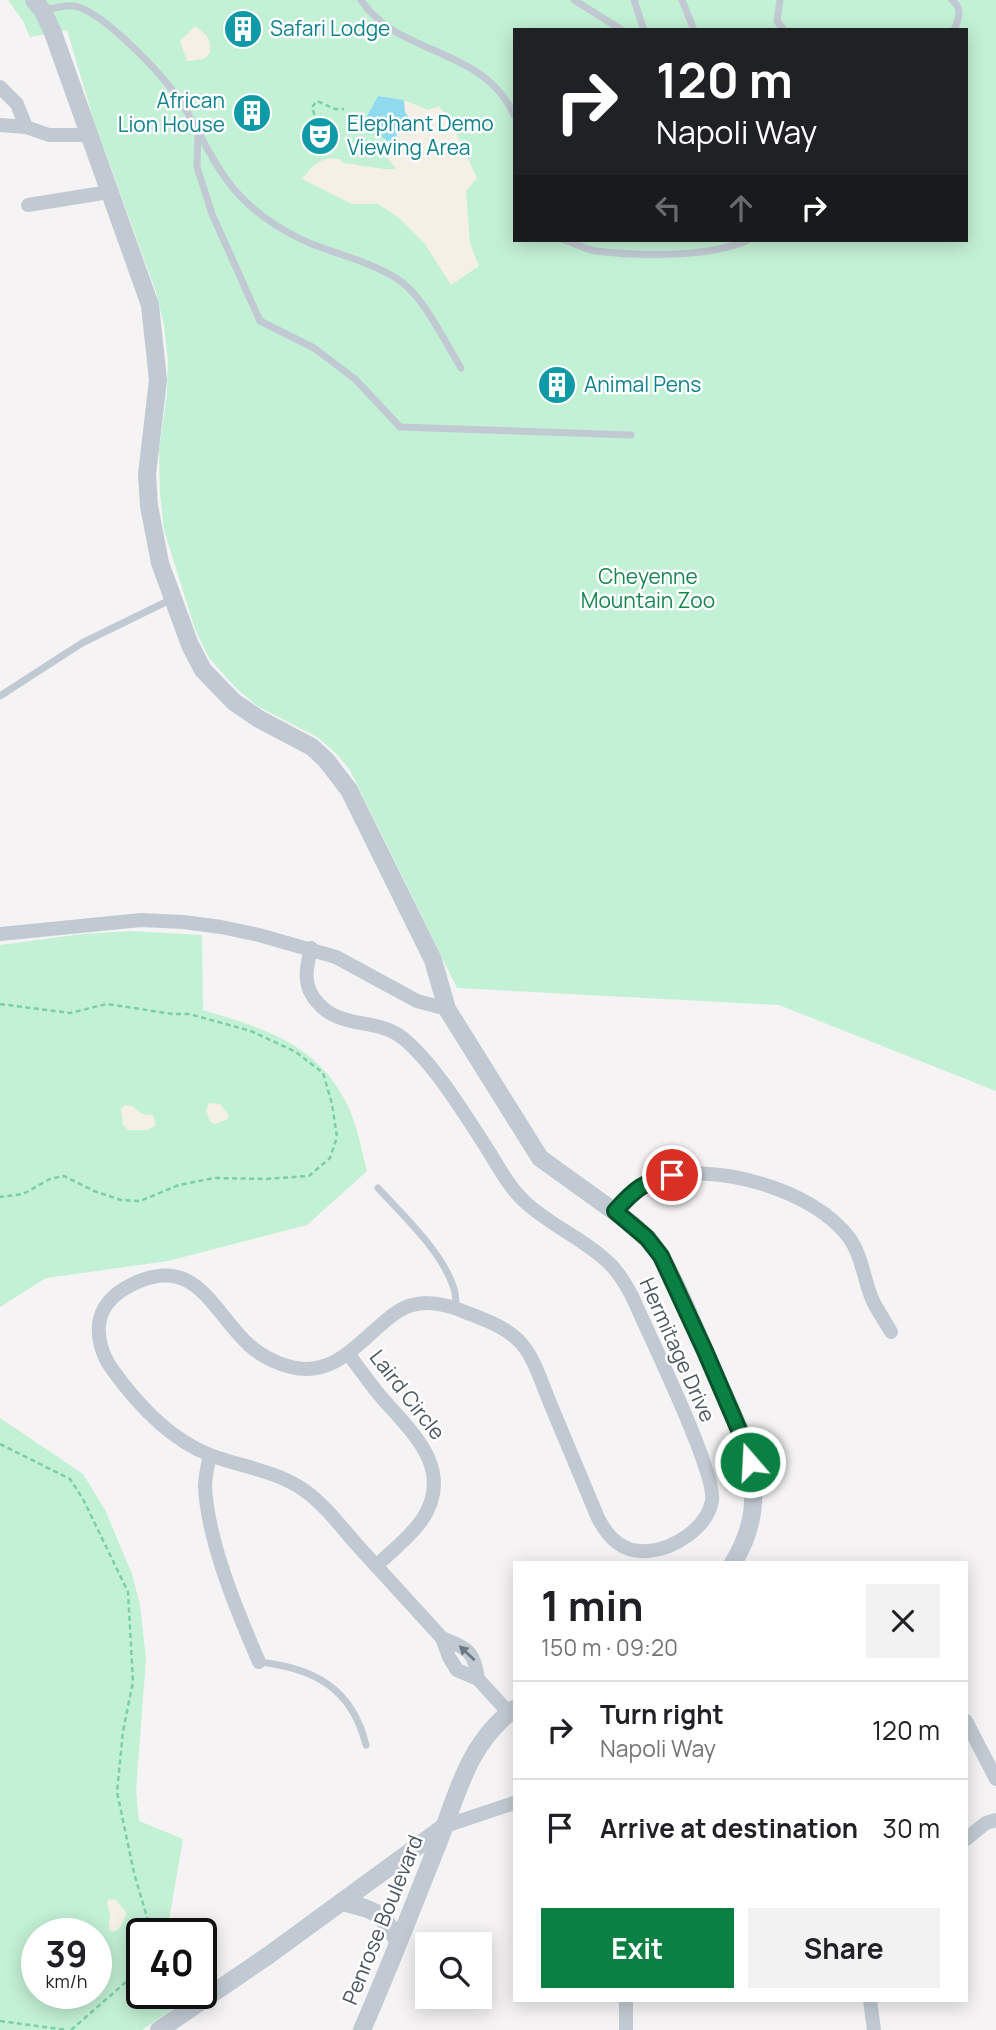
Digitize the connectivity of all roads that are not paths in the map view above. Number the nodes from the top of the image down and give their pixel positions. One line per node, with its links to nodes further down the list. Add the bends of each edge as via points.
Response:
1 (361, 0): 14 (lane, via 394,31 476,69 506,97)
2 (574, 0): 8 (lane)
3 (634, 0): 9 (lane)
4 (682, 0): 10 (lane)
5 (780, 0): 11 (lane, via 777,22)
6 (952, 0): 12 (lane, via 960,12)
7 (38, 5): 17 (street); 18 (lane, via 79,7 98,17 178,98)
8 (619, 28)
9 (643, 28)
10 (693, 28)
11 (782, 28)
12 (955, 28)
13 (0, 87): 16 (street, via 17,104)
14 (513, 113)
15 (0, 125): 16 (street)
16 (26, 127): 17 (street, via 49,135)
17 (89, 135): 19 (street)
18 (198, 135): 23 (lane, via 242,198 273,223 309,243 397,278 416,295); 24 (lane, via 197,167 212,214 260,321 314,348 355,379 400,427)
19 (109, 192): 20 (street); 25 (street, via 150,305 158,380 147,474 149,506 160,563)
20 (29, 205)
21 (576, 242): 22 (lane, via 592,250 653,255 730,248)
22 (744, 242)
23 (461, 368)
24 (631, 435)
25 (173, 599): 26 (lane, via 82,643); 29 (street, via 203,670 234,702 312,747 340,776 433,960)
26 (0, 696)
27 (0, 934): 28 (street, via 162,921 221,928)
28 (311, 948): 29 (street, via 416,1000); 32 (street, Hermitage Drive, via 305,974 308,988 327,1013 378,1025 404,1039 462,1110 523,1200 598,1254 622,1280 708,1473 712,1499 700,1526 662,1549 632,1550 619,1545 598,1518 527,1350 504,1329)
29 (447, 1009): 31 (street, via 540,1158)
30 (378, 1188): 32 (lane, via 446,1270)
31 (615, 1211): 33 (street, via 638,1187 672,1175 727,1176 785,1192 828,1217 852,1241 873,1301); 36 (street, via 661,1256 742,1437 750,1462 753,1507 750,1528)
32 (457, 1308): 34 (street, Hermitage Drive, via 410,1305)
33 (891, 1332)
34 (349, 1354): 35 (street, Hermitage Drive, via 307,1369 261,1354 195,1284 181,1278 150,1278 119,1291 100,1318 98,1336 111,1368 165,1428); 37 (street, Laird Circle, via 422,1443 434,1475 422,1519)
35 (210, 1455): 37 (street, via 272,1474 304,1491); 38 (street, via 205,1484 210,1522)
36 (734, 1561)
37 (376, 1566): 39 (street, via 442,1638 463,1647 475,1659 478,1679)
38 (259, 1662): 41 (lane, via 314,1675 338,1691 354,1710)
39 (512, 1711): 45 (street, Penrose Boulevard, via 470,1760)
40 (968, 1725): 42 (street)
41 (366, 1745)
42 (996, 1779)
43 (513, 1803): 45 (street)
44 (996, 1820): 46 (street)
45 (445, 1826): 47 (street); 48 (street, Penrose Boulevard)
46 (968, 1838)
47 (341, 1902): 48 (street, via 369,1908 388,1922); 51 (street)
48 (398, 1941): 52 (street, Penrose Boulevard)
49 (626, 2002): 53 (street)
50 (870, 2002): 54 (street)
51 (159, 2030)
52 (362, 2030)
53 (626, 2030)
54 (874, 2030)

